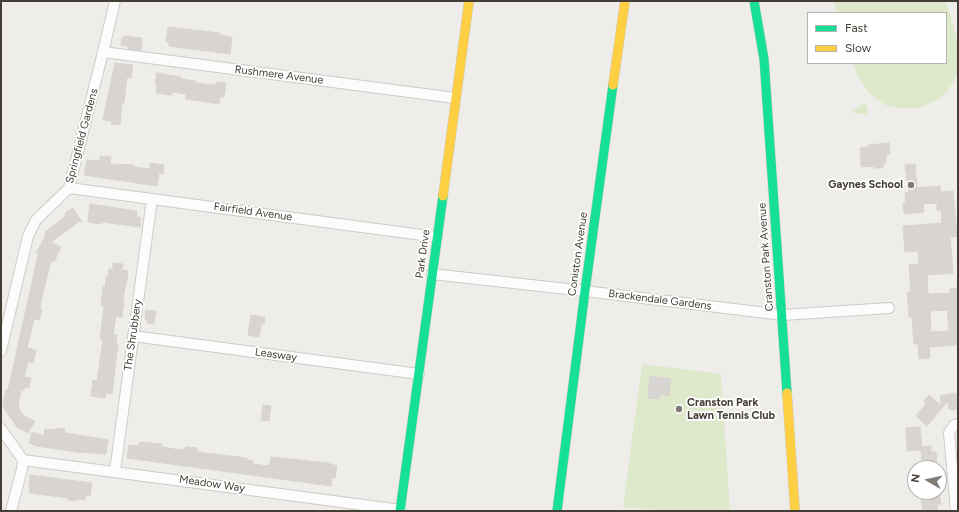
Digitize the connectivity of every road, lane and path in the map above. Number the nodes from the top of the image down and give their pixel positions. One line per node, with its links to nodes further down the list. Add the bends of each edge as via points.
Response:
1 (114, 1): 5 (street, Springfield Gardens)
2 (469, 1): 6 (street, Park Drive)
3 (625, 1): 11 (street, Coniston Avenue)
4 (754, 1): 13 (street, Cranston Park Avenue, via 764,59)
5 (104, 52): 6 (street, Rushmere Avenue); 7 (street, Springfield Gardens)
6 (455, 98): 9 (street, Park Drive)
7 (69, 188): 8 (street, Fairfield Avenue); 15 (street, Springfield Gardens, via 36,220 28,236)
8 (152, 199): 9 (street, Fairfield Avenue); 14 (street, The Shrubbery)
9 (437, 237): 10 (street, Park Drive)
10 (432, 274): 11 (street, Brackendale Gardens); 16 (street, Park Drive)
11 (585, 291): 13 (street, Brackendale Gardens); 23 (street, Coniston Avenue)
12 (889, 308): 13 (street, Brackendale Gardens)
13 (783, 315): 24 (street, Cranston Park Avenue)
14 (133, 336): 16 (street, Leasway); 20 (street, The Shrubbery)
15 (1, 351)
16 (418, 374): 21 (street, Park Drive)
17 (956, 424): 25 (street, via 949,433)
18 (1, 429): 19 (street)
19 (23, 460): 20 (street, Meadow Way); 22 (street)
20 (115, 471): 21 (street, Meadow Way)
21 (400, 510)
22 (11, 511)
23 (557, 511)
24 (795, 511)
25 (956, 511)

